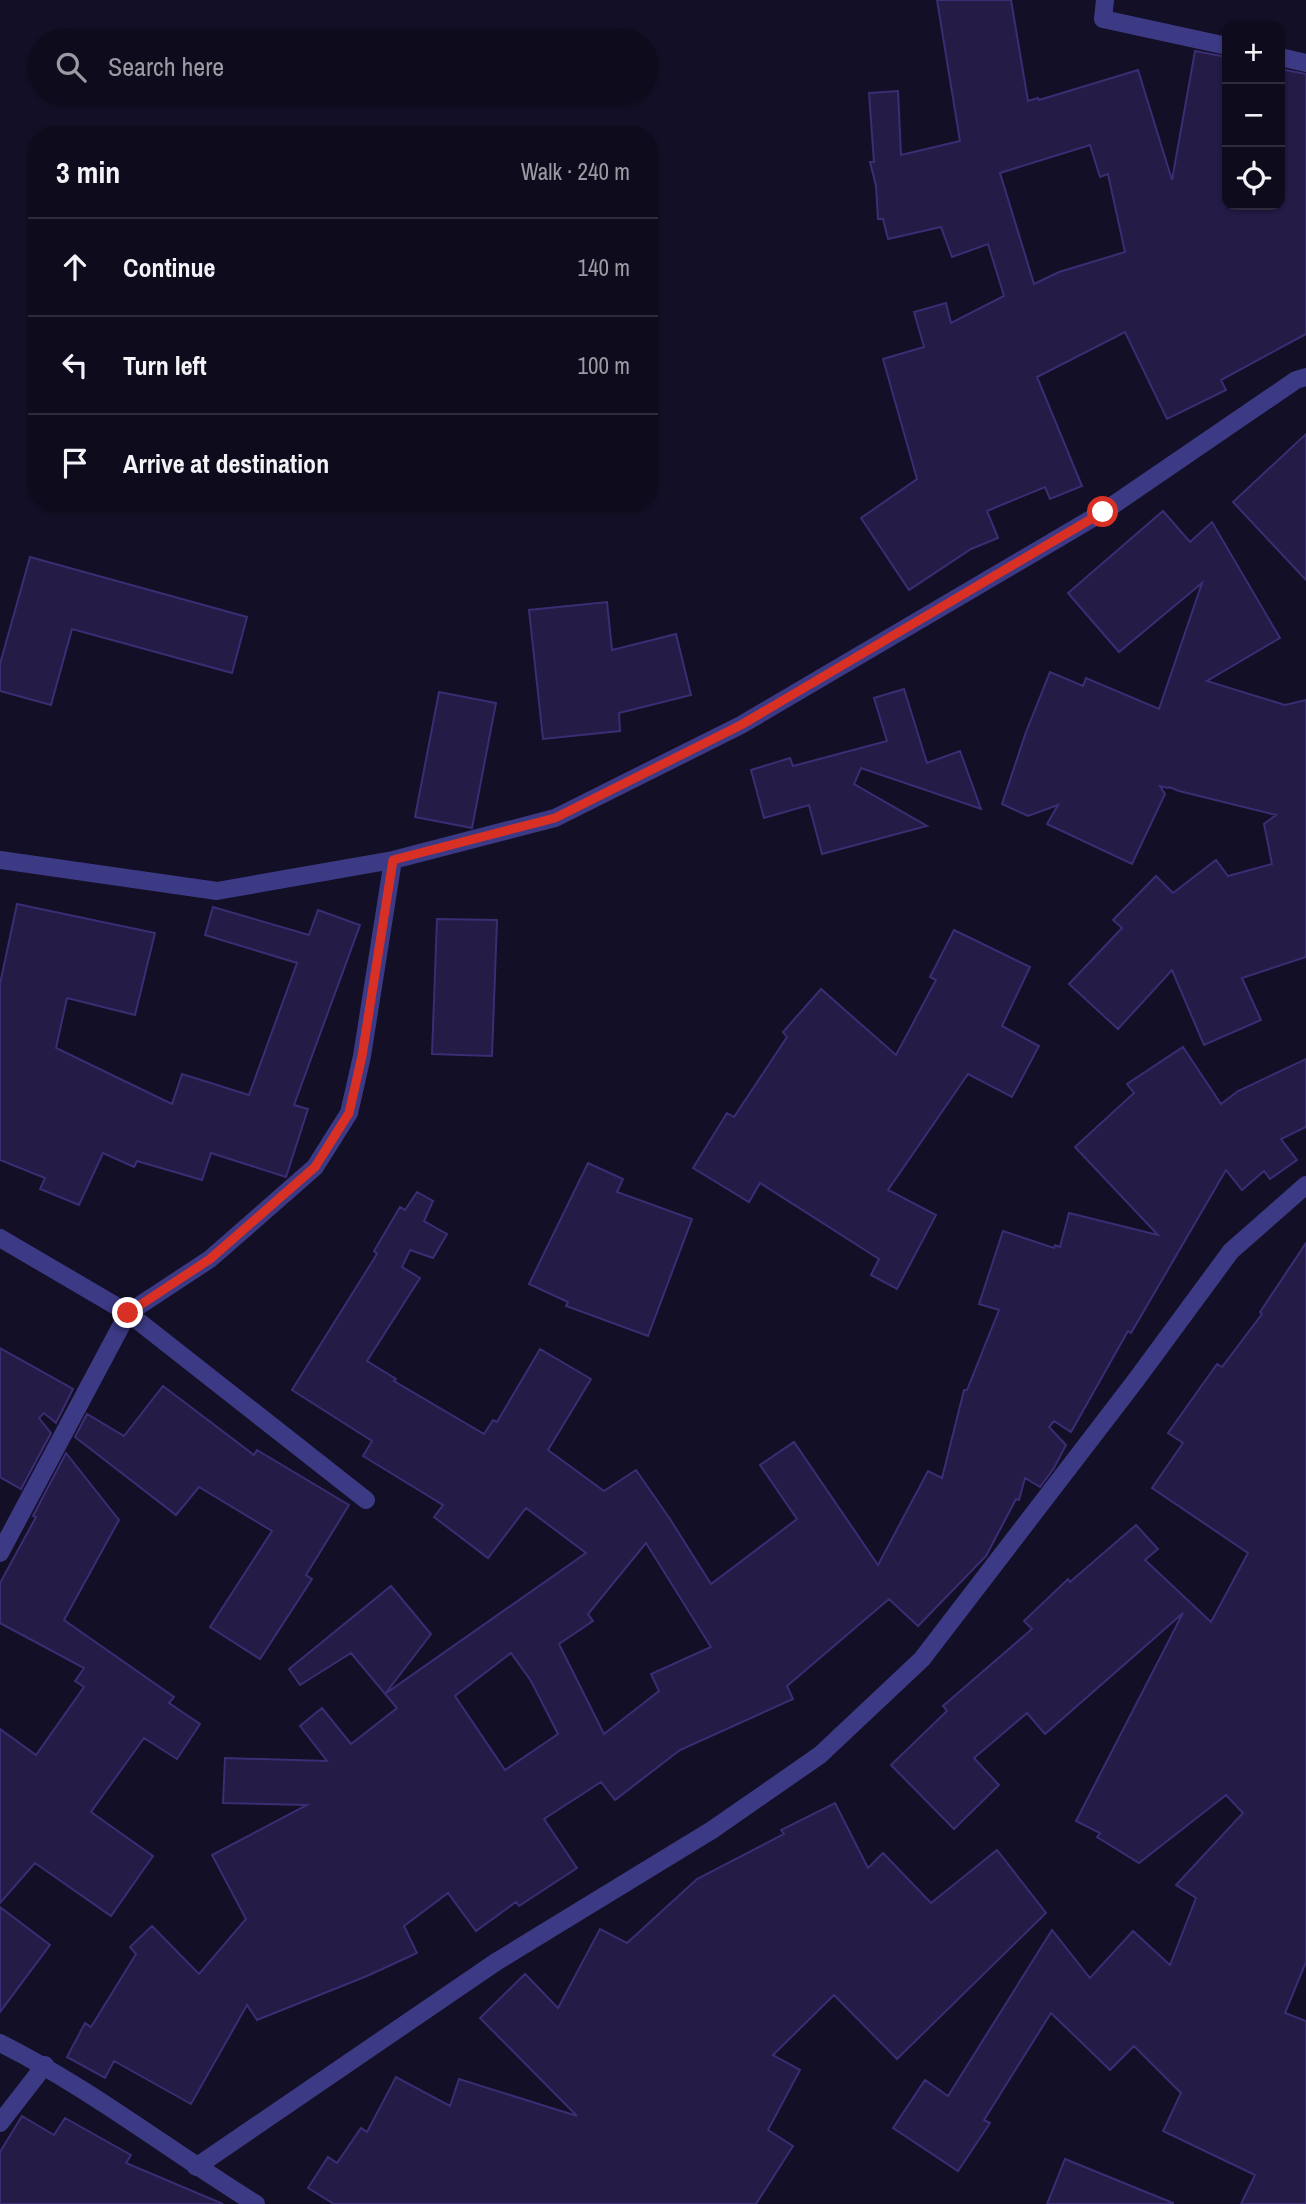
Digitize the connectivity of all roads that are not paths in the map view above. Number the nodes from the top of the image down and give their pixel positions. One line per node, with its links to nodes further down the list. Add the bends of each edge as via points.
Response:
1 (1105, 0): 2 (street, via 1103,19)
2 (1222, 45)
3 (1285, 58): 4 (street)
4 (1306, 63)
5 (1306, 377): 7 (street, via 1103,512 741,725 555,818)
6 (0, 860): 7 (street, via 216,891)
7 (393, 860): 10 (street, via 349,1113 315,1167 210,1259)
8 (1306, 1185): 16 (street, via 1231,1251 922,1659 820,1755 712,1830 496,1962)
9 (0, 1238): 10 (street)
10 (128, 1313): 11 (street); 12 (street)
11 (366, 1500)
12 (0, 1553)
13 (0, 2043): 14 (street)
14 (45, 2065): 15 (street); 16 (street)
15 (0, 2123)
16 (196, 2168): 17 (street)
17 (256, 2204)

